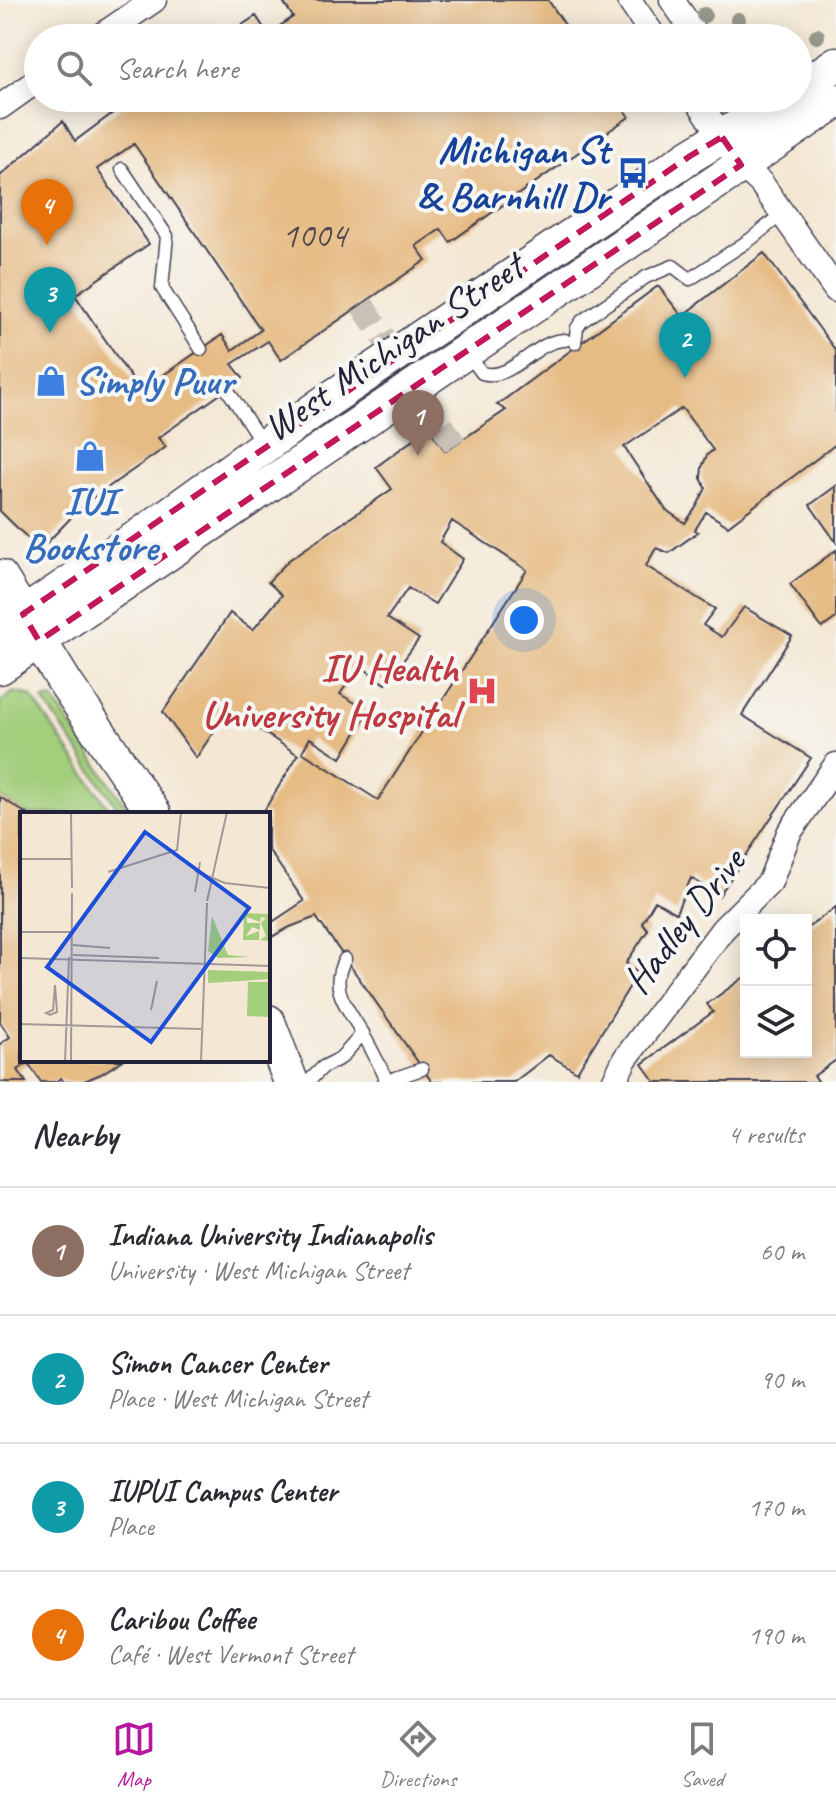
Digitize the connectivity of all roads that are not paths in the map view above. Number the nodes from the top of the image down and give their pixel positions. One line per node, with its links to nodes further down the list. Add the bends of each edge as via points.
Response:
1 (154, 0): 4 (street)
2 (629, 0): 5 (street)
3 (672, 0): 6 (street)
4 (119, 24)
5 (645, 24)
6 (688, 24)
7 (836, 64): 8 (main road)
8 (812, 80)
9 (24, 90): 11 (street)
10 (836, 101): 15 (main road, West Michigan Street)
11 (0, 107)
12 (711, 112): 16 (street)
13 (772, 112): 16 (main road, West Michigan Street)
14 (812, 112): 16 (main road, West Michigan Street)
15 (812, 112)
16 (744, 143): 18 (street); 21 (main road, West Michigan Street); 23 (main road, West Michigan Street, via 690,156)
17 (122, 169): 20 (lane, via 167,236 162,288)
18 (782, 214): 19 (street); 21 (lane, via 690,279 673,266 646,277 582,321 570,341 554,340 505,371 482,373)
19 (834, 285)
20 (201, 349)
21 (466, 352): 25 (main road, West Michigan Street)
22 (227, 389): 23 (lane)
23 (264, 446): 25 (main road, West Michigan Street)
24 (0, 577): 25 (main road)
25 (21, 628): 26 (main road, West Michigan Street); 28 (main road, via 64,681)
26 (0, 667)
27 (836, 765): 36 (street, Hadley Drive, via 789,833 770,882 723,929 625,1059)
28 (153, 812)
29 (345, 959): 31 (lane, via 339,989)
30 (270, 1027): 33 (main road)
31 (363, 1033): 34 (lane, via 341,1058); 35 (lane)
32 (422, 1069): 35 (lane)
33 (291, 1082)
34 (308, 1082)
35 (387, 1082)
36 (614, 1082)

